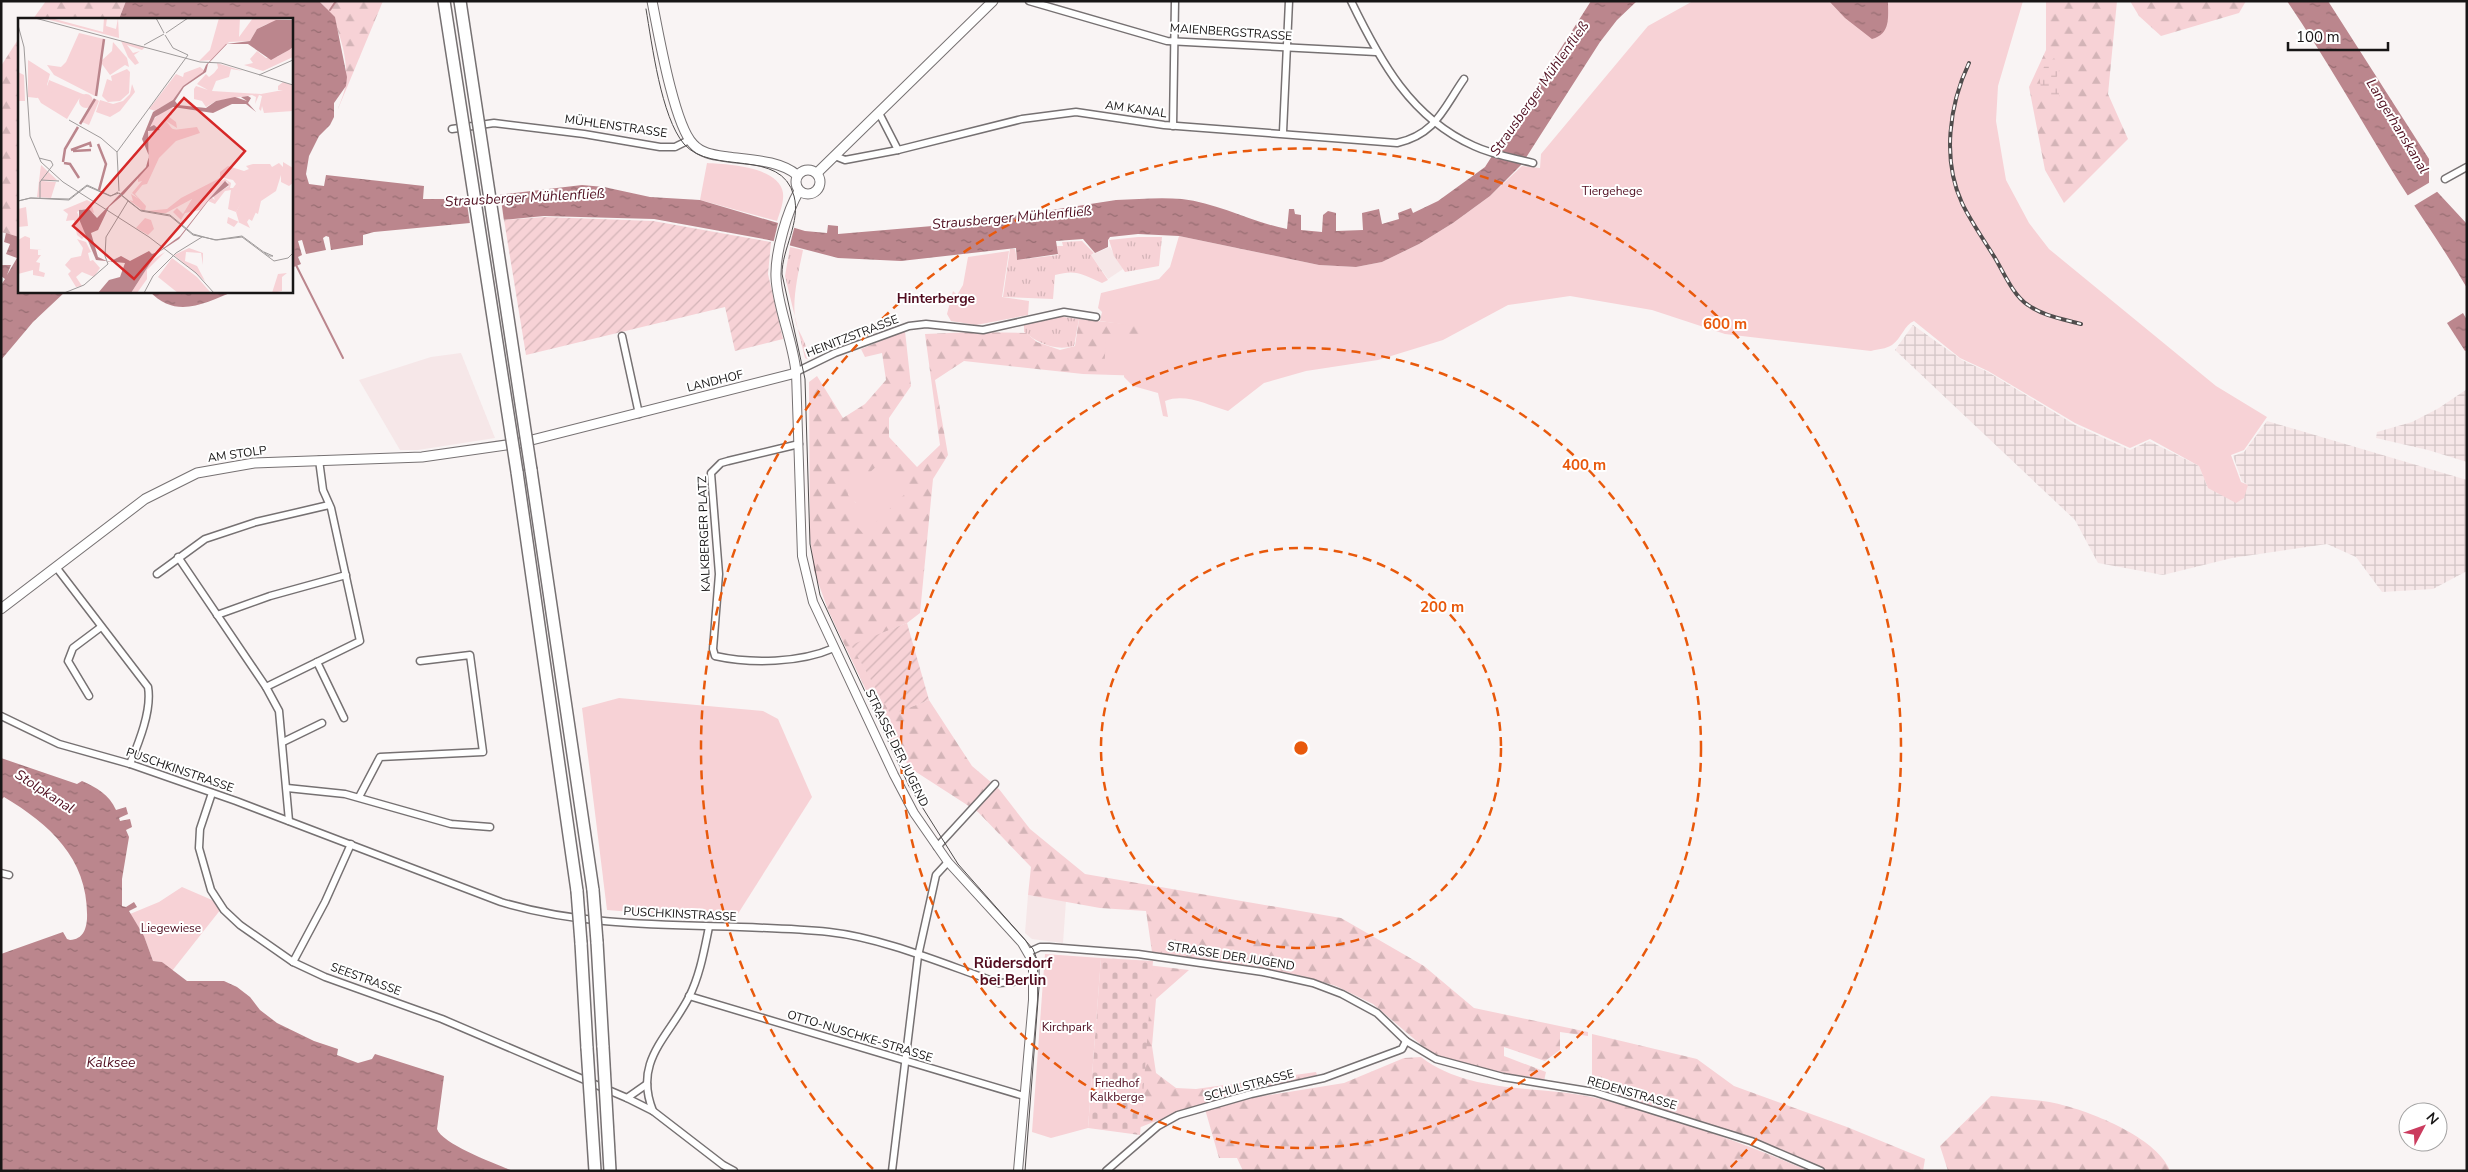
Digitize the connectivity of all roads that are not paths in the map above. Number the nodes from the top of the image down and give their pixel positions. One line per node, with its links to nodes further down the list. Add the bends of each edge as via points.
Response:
1 (444, 1): 75 (highway, bridge, via 517,472 577,891)
2 (460, 1): 76 (highway, bridge, via 593,890)
3 (652, 1): 18 (main road, via 679,119)
4 (993, 1): 13 (main road)
5 (1029, 1): 9 (street, MAIENBERGSTRASSE)
6 (1175, 1): 9 (street)
7 (1289, 1): 10 (street)
8 (1351, 1): 11 (street)
9 (1175, 41): 10 (street, MAIENBERGSTRASSE); 15 (street)
10 (1288, 47): 11 (street, MAIENBERGSTRASSE); 17 (street)
11 (1376, 52): 14 (street, via 1407,97)
12 (1464, 79): 14 (street, AM KANAL)
13 (879, 113): 19 (street); 20 (main road)
14 (1434, 123): 17 (street, AM KANAL, via 1413,139 1397,142); 21 (street, via 1489,152)
15 (1173, 126): 17 (street, AM KANAL); 19 (street, AM KANAL, via 1076,112 1051,114)
16 (452, 128): 18 (street, MÜHLENSTRASSE, via 494,123 660,147 675,146)
17 (1283, 132)
18 (689, 140): 24 (main road, via 707,153 766,162)
19 (898, 150): 20 (street, AM KANAL, via 846,160)
20 (835, 156): 23 (main road)
21 (1533, 162)
22 (2467, 167): 25 (street)
23 (816, 173): 24 (main road, via 807,170); 26 (main road, via 820,180 816,191 805,194)
24 (797, 175): 26 (main road)
25 (2446, 179)
26 (798, 191): 29 (main road, STRASSE DER JUGEND, via 778,256 776,278)
27 (1096, 318): 29 (street, HEINITZSTRASSE, via 1064,312 984,330 926,324 909,326)
28 (622, 336): 30 (street)
29 (796, 372): 30 (main road, LANDHOF); 32 (street, STRASSE DER JUGEND)
30 (639, 414): 31 (main road, LANDHOF)
31 (520, 444): 33 (main road, AM STOLP, via 422,458)
32 (799, 444): 42 (street, STRASSE DER JUGEND, via 805,576); 42 (street, KALKBERGER PLATZ, via 721,463 711,473 719,558 713,640 715,656 755,660 794,658)
33 (319, 460): 34 (street); 36 (main road, AM STOLP, via 254,463 197,473 145,499)
34 (328, 505): 35 (street, via 256,522 205,539); 38 (street)
35 (178, 557): 37 (street); 40 (street)
36 (56, 567): 39 (main road, AM STOLP); 41 (street)
37 (157, 574)
38 (346, 575): 40 (street, via 270,596); 44 (street, via 360,641)
39 (1, 609)
40 (217, 616): 45 (street)
41 (101, 627): 46 (street, via 73,648 68,661); 51 (street, via 148,687 150,694 142,738)
42 (834, 648): 59 (street, STRASSE DER JUGEND, via 904,795)
43 (420, 661): 55 (street, via 470,655 483,752 380,756)
44 (317, 662): 45 (street); 48 (street)
45 (266, 687): 50 (street, via 279,711)
46 (89, 696)
47 (1, 716): 51 (street, PUSCHKINSTRASSE, via 59,744)
48 (344, 718)
49 (322, 723): 50 (street)
50 (283, 742): 53 (street)
51 (130, 764): 54 (street, PUSCHKINSTRASSE)
52 (995, 784): 59 (street)
53 (288, 788): 55 (street); 56 (street)
54 (212, 793): 56 (street, PUSCHKINSTRASSE); 66 (street, SEESTRASSE, via 198,837 211,890 224,910 240,925)
55 (360, 798): 57 (street, via 451,824)
56 (289, 822): 58 (street, PUSCHKINSTRASSE)
57 (490, 827)
58 (352, 844): 63 (street, PUSCHKINSTRASSE, via 529,910 617,922); 66 (street)
59 (937, 847): 60 (street, STRASSE DER JUGEND)
60 (948, 862): 64 (street, STRASSE DER JUGEND); 65 (street, via 936,875)
61 (1, 873): 62 (street)
62 (9, 875)
63 (709, 927): 65 (street, PUSCHKINSTRASSE, via 829,932 872,940); 68 (street, via 703,960)
64 (1029, 952): 69 (street, STRASSE DER JUGEND, via 1048,947 1138,954 1263,972 1314,983 1377,1013); 72 (street, via 1034,971)
65 (918, 956): 67 (street, PUSCHKINSTRASSE, via 999,983); 70 (street)
66 (293, 962): 73 (street, SEESTRASSE, via 325,977 442,1019)
67 (1013, 982)
68 (689, 996): 70 (street, OTTO-NUSCHKE-STRASSE); 71 (street, via 651,1058)
69 (1406, 1041): 80 (street, SCHULSTRASSE, via 1397,1052 1324,1078 1178,1115 1158,1126); 81 (street, REDENSTRASSE, via 1426,1055 1455,1066 1594,1092 1751,1141)
70 (906, 1062): 72 (street, OTTO-NUSCHKE-STRASSE); 78 (street)
71 (646, 1084): 73 (street); 74 (street)
72 (1024, 1096): 79 (street)
73 (627, 1098): 74 (street, SEESTRASSE)
74 (653, 1111): 77 (street, SEESTRASSE)
75 (595, 1171)
76 (610, 1171)
77 (734, 1171)
78 (892, 1171)
79 (1018, 1171)
80 (1106, 1171)
81 (1821, 1171)

